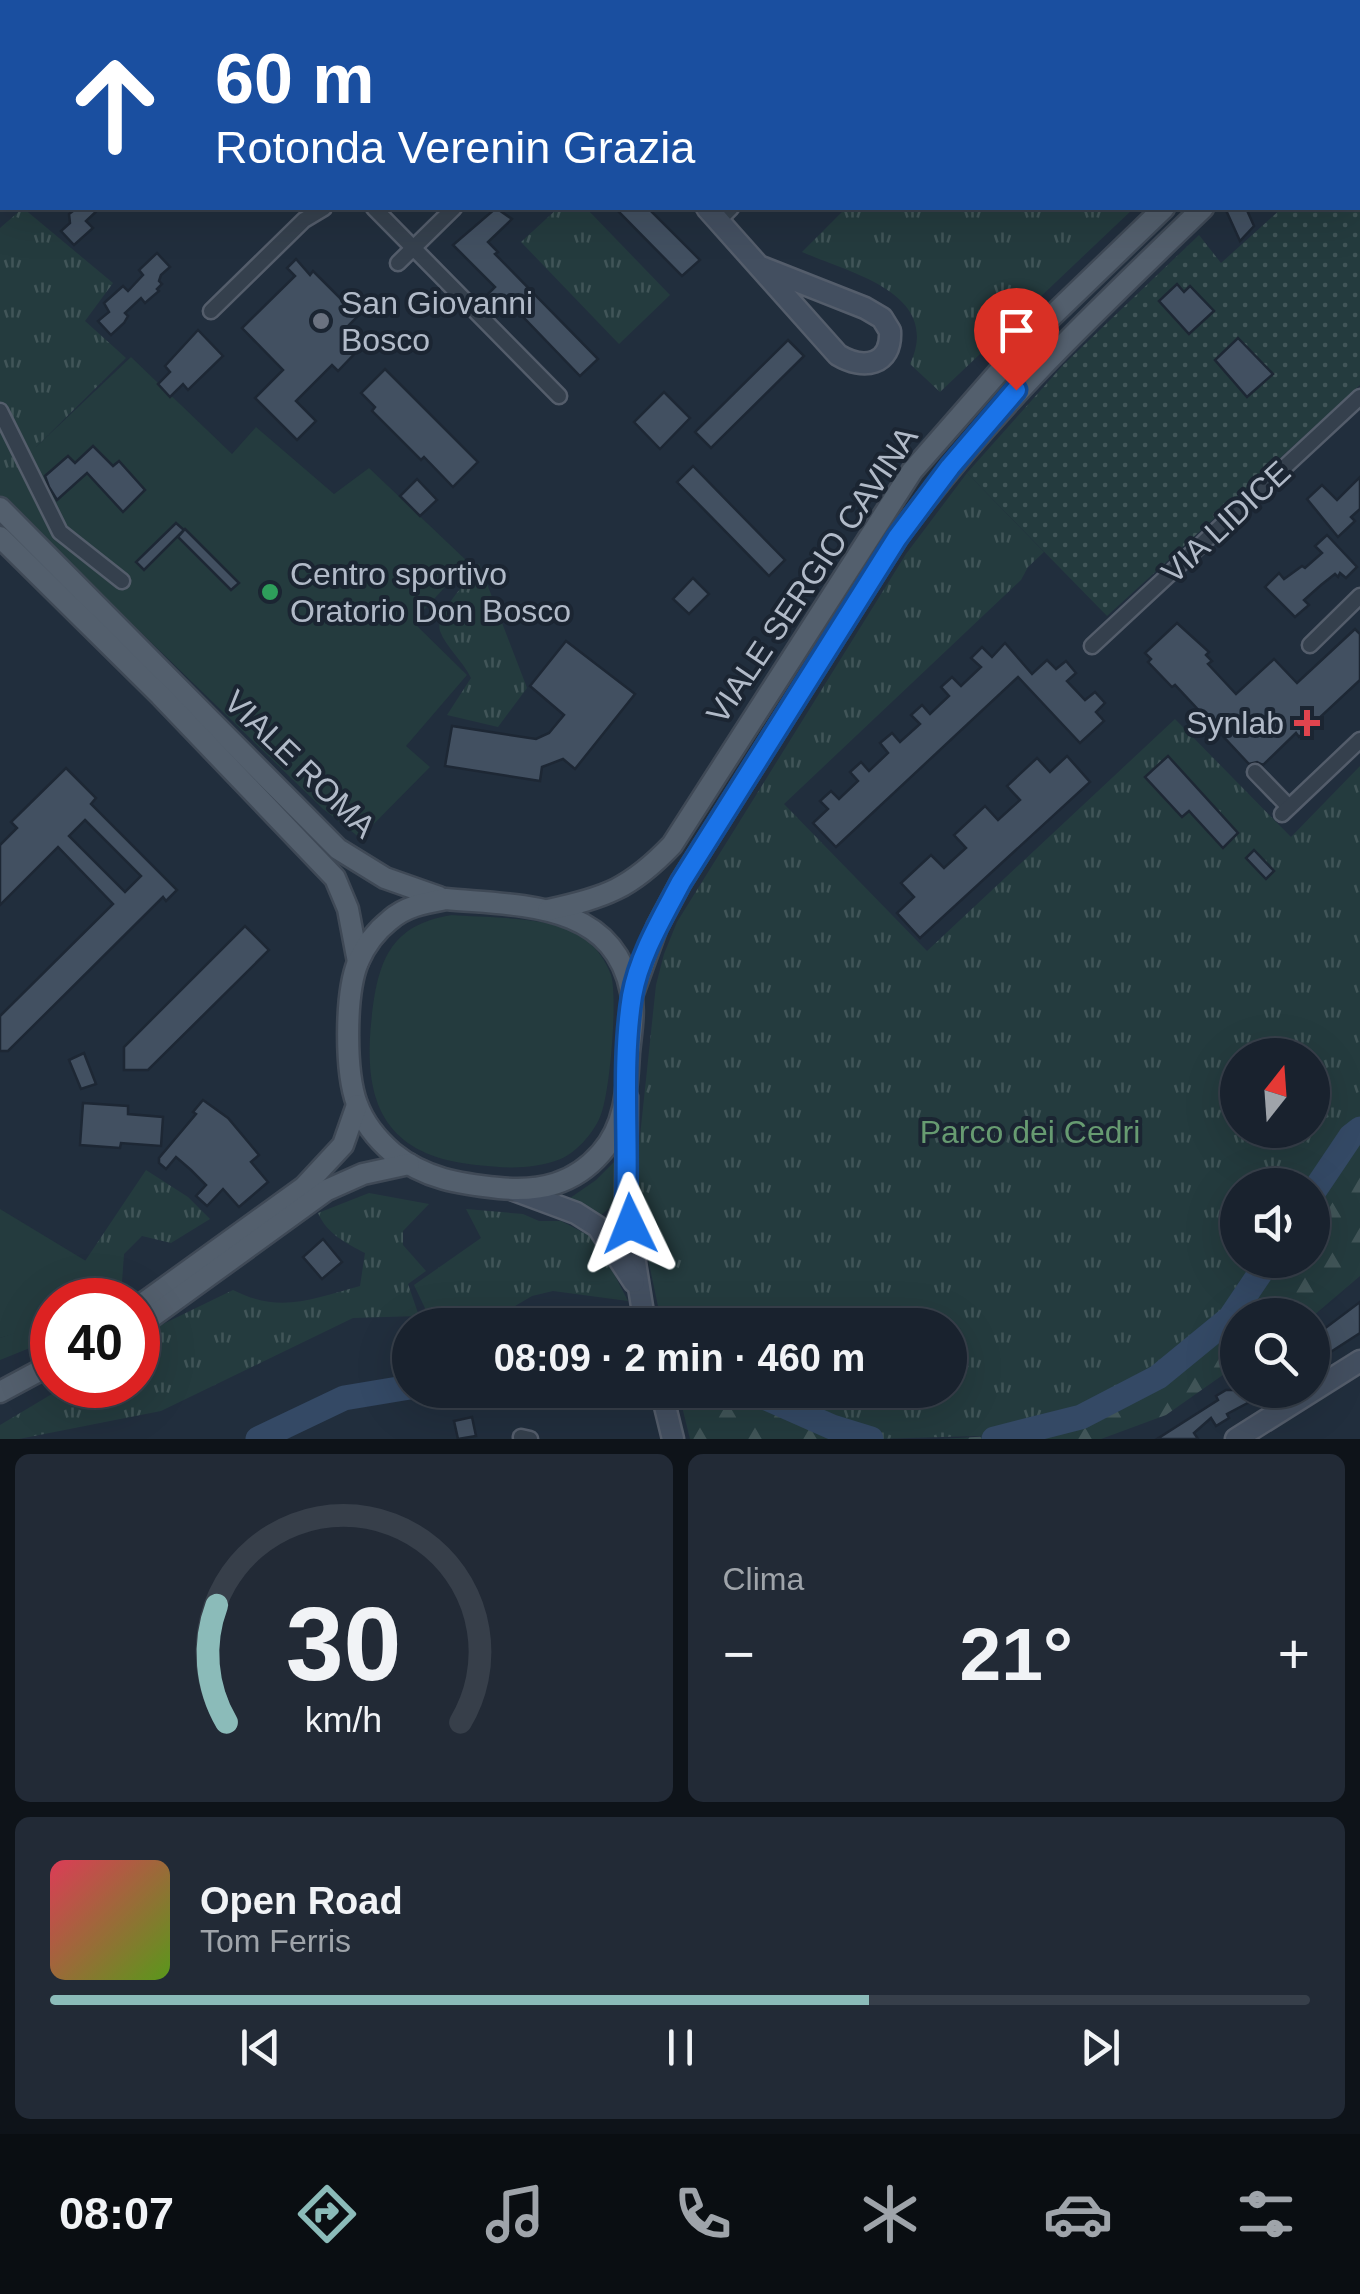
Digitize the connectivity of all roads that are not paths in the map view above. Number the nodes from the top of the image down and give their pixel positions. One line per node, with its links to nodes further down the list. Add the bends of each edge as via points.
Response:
1 (295, 210): 8 (street)
2 (321, 210): 8 (street)
3 (376, 210): 9 (street)
4 (452, 210): 9 (street)
5 (1162, 210): 26 (main road, VIALE SERGIO CAVINA, via 1024,343 912,471 672,845 616,892)
6 (1201, 210): 28 (main road, VIALE SERGIO CAVINA, via 1016,390 908,523 681,882)
7 (719, 212): 11 (street)
8 (304, 220): 12 (street)
9 (414, 248): 10 (street); 13 (street)
10 (398, 263)
11 (762, 267): 11 (street, via 838,355 864,365 887,353 890,331 882,318)
12 (210, 311)
13 (559, 396)
14 (1360, 397): 21 (street, VIA LIDICE)
15 (0, 411): 18 (street, via 60,532)
16 (0, 508): 22 (main road, VIALE ROMA)
17 (0, 537): 22 (main road, VIALE ROMA)
18 (122, 580)
19 (1360, 596): 20 (street)
20 (1310, 645)
21 (1092, 646)
22 (168, 689): 25 (main road, VIALE ROMA, via 338,849 385,878); 27 (main road, VIALE ROMA, via 335,878)
23 (1360, 740): 24 (street, via 1285,811)
24 (1255, 772)
25 (446, 899): 26 (main road); 27 (main road, via 392,918)
26 (548, 910): 28 (main road, via 606,939)
27 (358, 962): 30 (main road, via 350,1029)
28 (632, 996): 29 (main road)
29 (627, 1090): 32 (main road, via 620,1122 596,1159 558,1184); 33 (street, via 626,1206)
30 (358, 1106): 31 (main road, via 375,1134); 34 (main road, via 343,1145 304,1187)
31 (409, 1164): 32 (main road, via 456,1183); 36 (main road, via 327,1190)
32 (514, 1190): 33 (street, via 598,1226)
33 (638, 1289): 35 (street)
34 (160, 1290)
35 (642, 1308)
36 (160, 1311)
37 (1360, 1362): 44 (street)
38 (30, 1376): 40 (main road)
39 (30, 1390): 41 (main road)
40 (0, 1392)
41 (0, 1406)
42 (665, 1408): 43 (street)
43 (673, 1439)
44 (1236, 1439)

